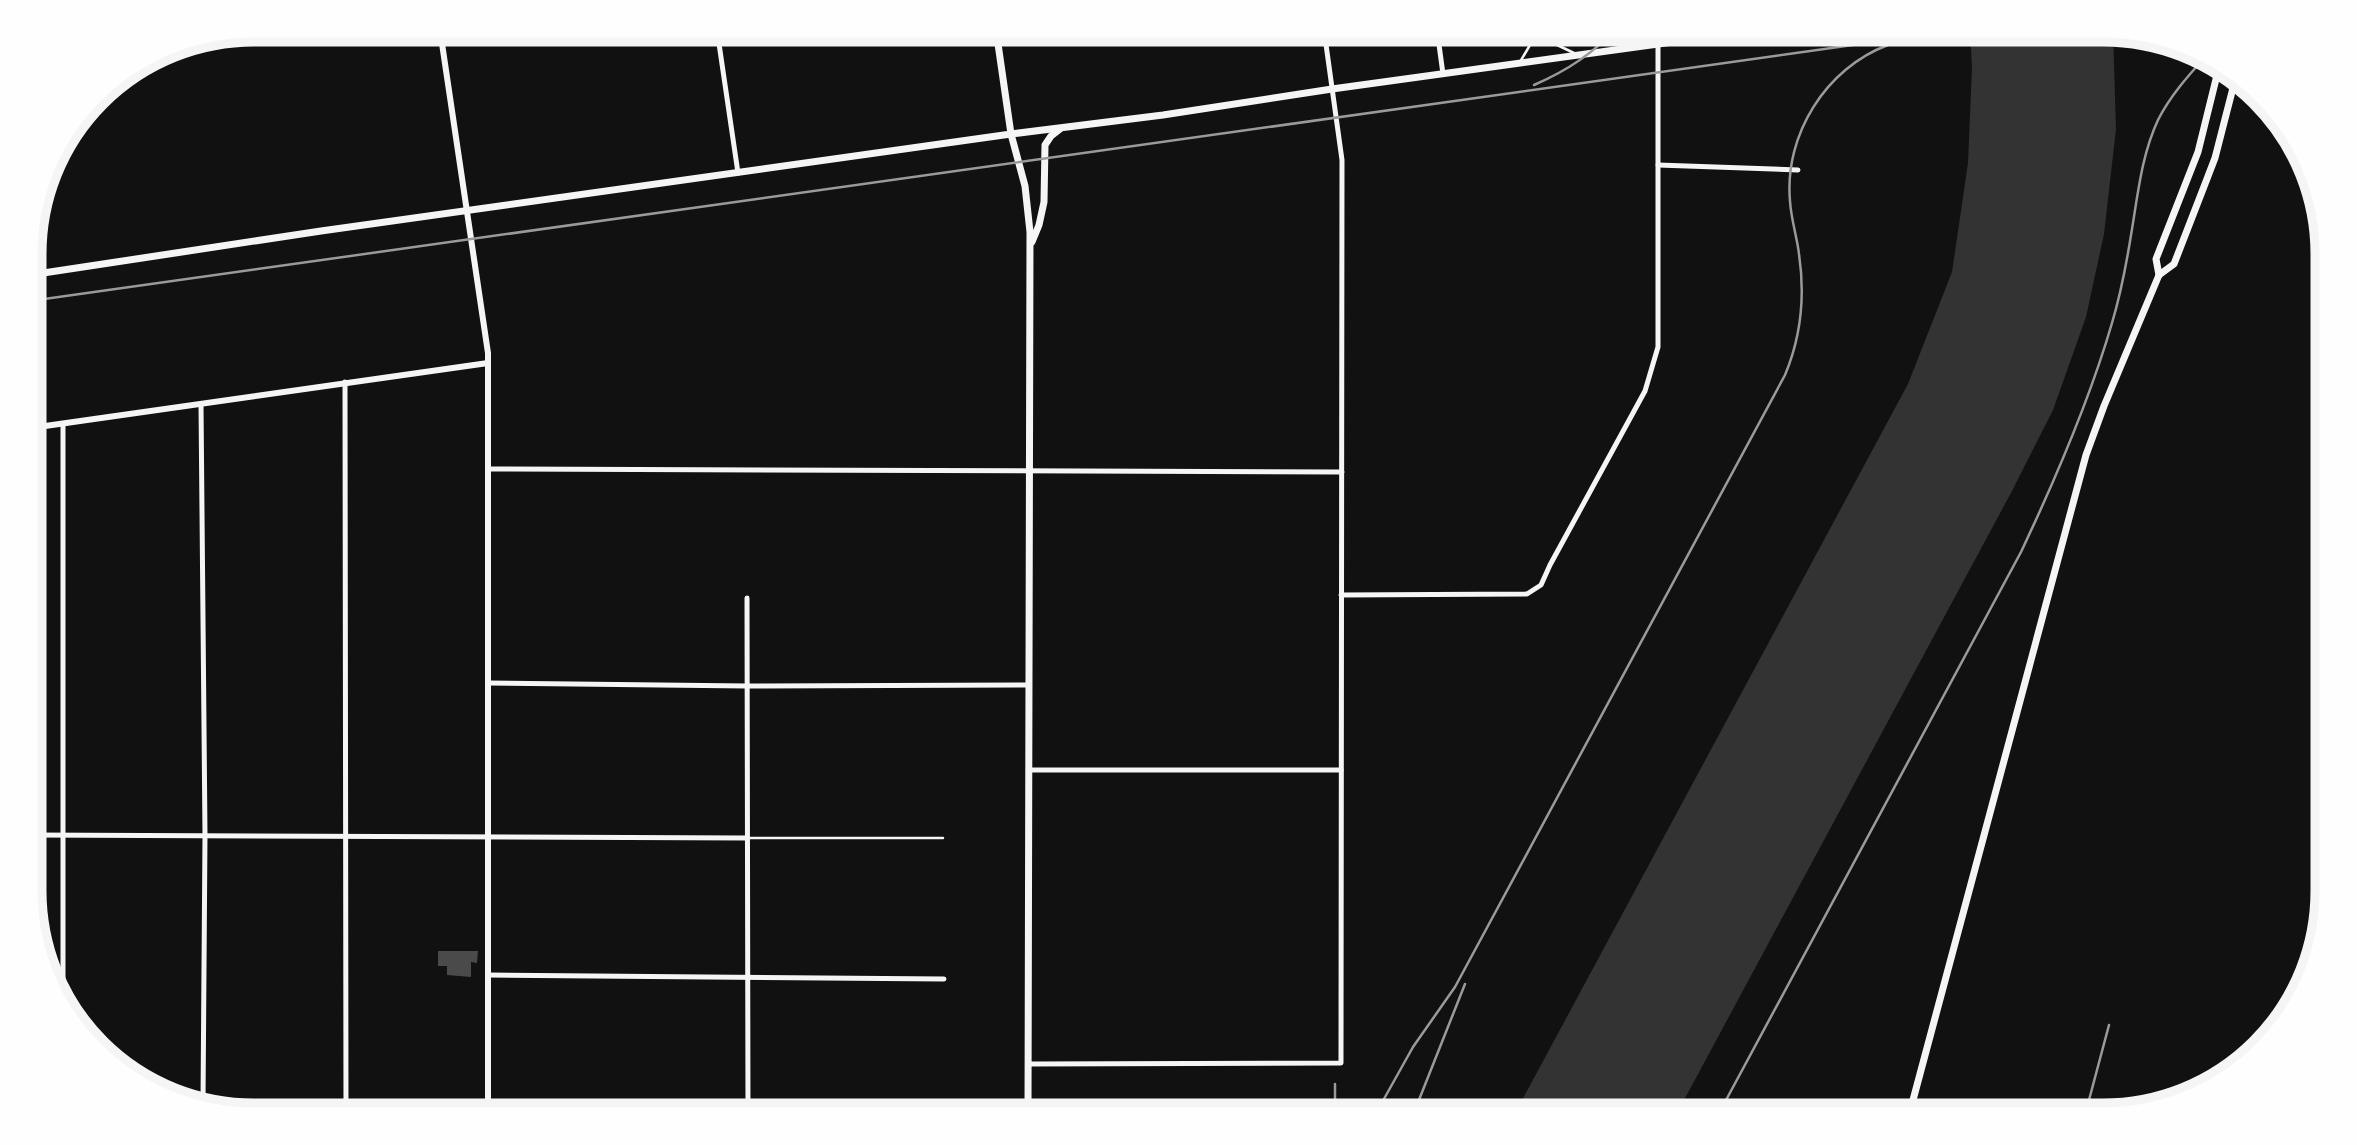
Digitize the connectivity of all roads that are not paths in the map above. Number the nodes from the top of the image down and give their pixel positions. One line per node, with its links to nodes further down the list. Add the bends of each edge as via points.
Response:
1 (442, 42): 21 (street)
2 (719, 42): 20 (street)
3 (998, 42): 17 (main road)
4 (1326, 42): 15 (street)
5 (1439, 42): 12 (street)
6 (1531, 42): 11 (lane)
7 (1554, 42): 10 (lane)
8 (1673, 42): 9 (main road)
9 (1658, 44): 10 (main road); 18 (street)
10 (1580, 55): 11 (main road)
11 (1520, 62): 12 (main road)
12 (1443, 74): 15 (main road)
13 (2218, 76): 24 (main road, via 2198,152 2156,259)
14 (2233, 87): 24 (main road, via 2215,158 2174,264)
15 (1332, 89): 16 (main road); 32 (street, via 1342,160)
16 (1061, 128): 17 (main road); 22 (main road, via 1045,145 1044,202)
17 (1011, 134): 20 (main road); 22 (main road, via 1027,196)
18 (1658, 165): 19 (street); 33 (street, via 1658,347 1645,391 1541,585 1527,594)
19 (1798, 170)
20 (738, 173): 21 (main road)
21 (468, 211): 23 (main road); 25 (street)
22 (1031, 246): 31 (main road)
23 (42, 273)
24 (2159, 275): 57 (main road, via 2087,455)
25 (488, 363): 26 (street); 30 (street)
26 (345, 382): 27 (street); 43 (street)
27 (201, 404): 28 (street); 42 (street)
28 (63, 424): 29 (street); 41 (street)
29 (42, 427)
30 (488, 469): 31 (street); 35 (street)
31 (1029, 471): 32 (street); 36 (main road)
32 (1342, 472): 33 (street)
33 (1341, 596): 39 (street)
34 (747, 598): 37 (street)
35 (488, 683): 37 (street); 44 (street)
36 (1029, 685): 37 (street); 38 (main road)
37 (747, 686): 45 (street)
38 (1030, 770): 39 (street); 51 (main road)
39 (1341, 770): 51 (street, via 1341,1063)
40 (42, 835): 41 (street)
41 (64, 835): 42 (street); 50 (street)
42 (205, 835): 43 (street); 52 (street)
43 (346, 836): 44 (street); 53 (street)
44 (488, 837): 45 (street); 47 (street)
45 (747, 838): 46 (lane); 48 (street)
46 (943, 838)
47 (488, 975): 48 (street); 54 (street)
48 (748, 978): 49 (street); 55 (street)
49 (944, 979)
50 (63, 983)
51 (1030, 1064): 56 (main road)
52 (203, 1096)
53 (346, 1103)
54 (488, 1103)
55 (748, 1103)
56 (1028, 1103)
57 (1912, 1103)

